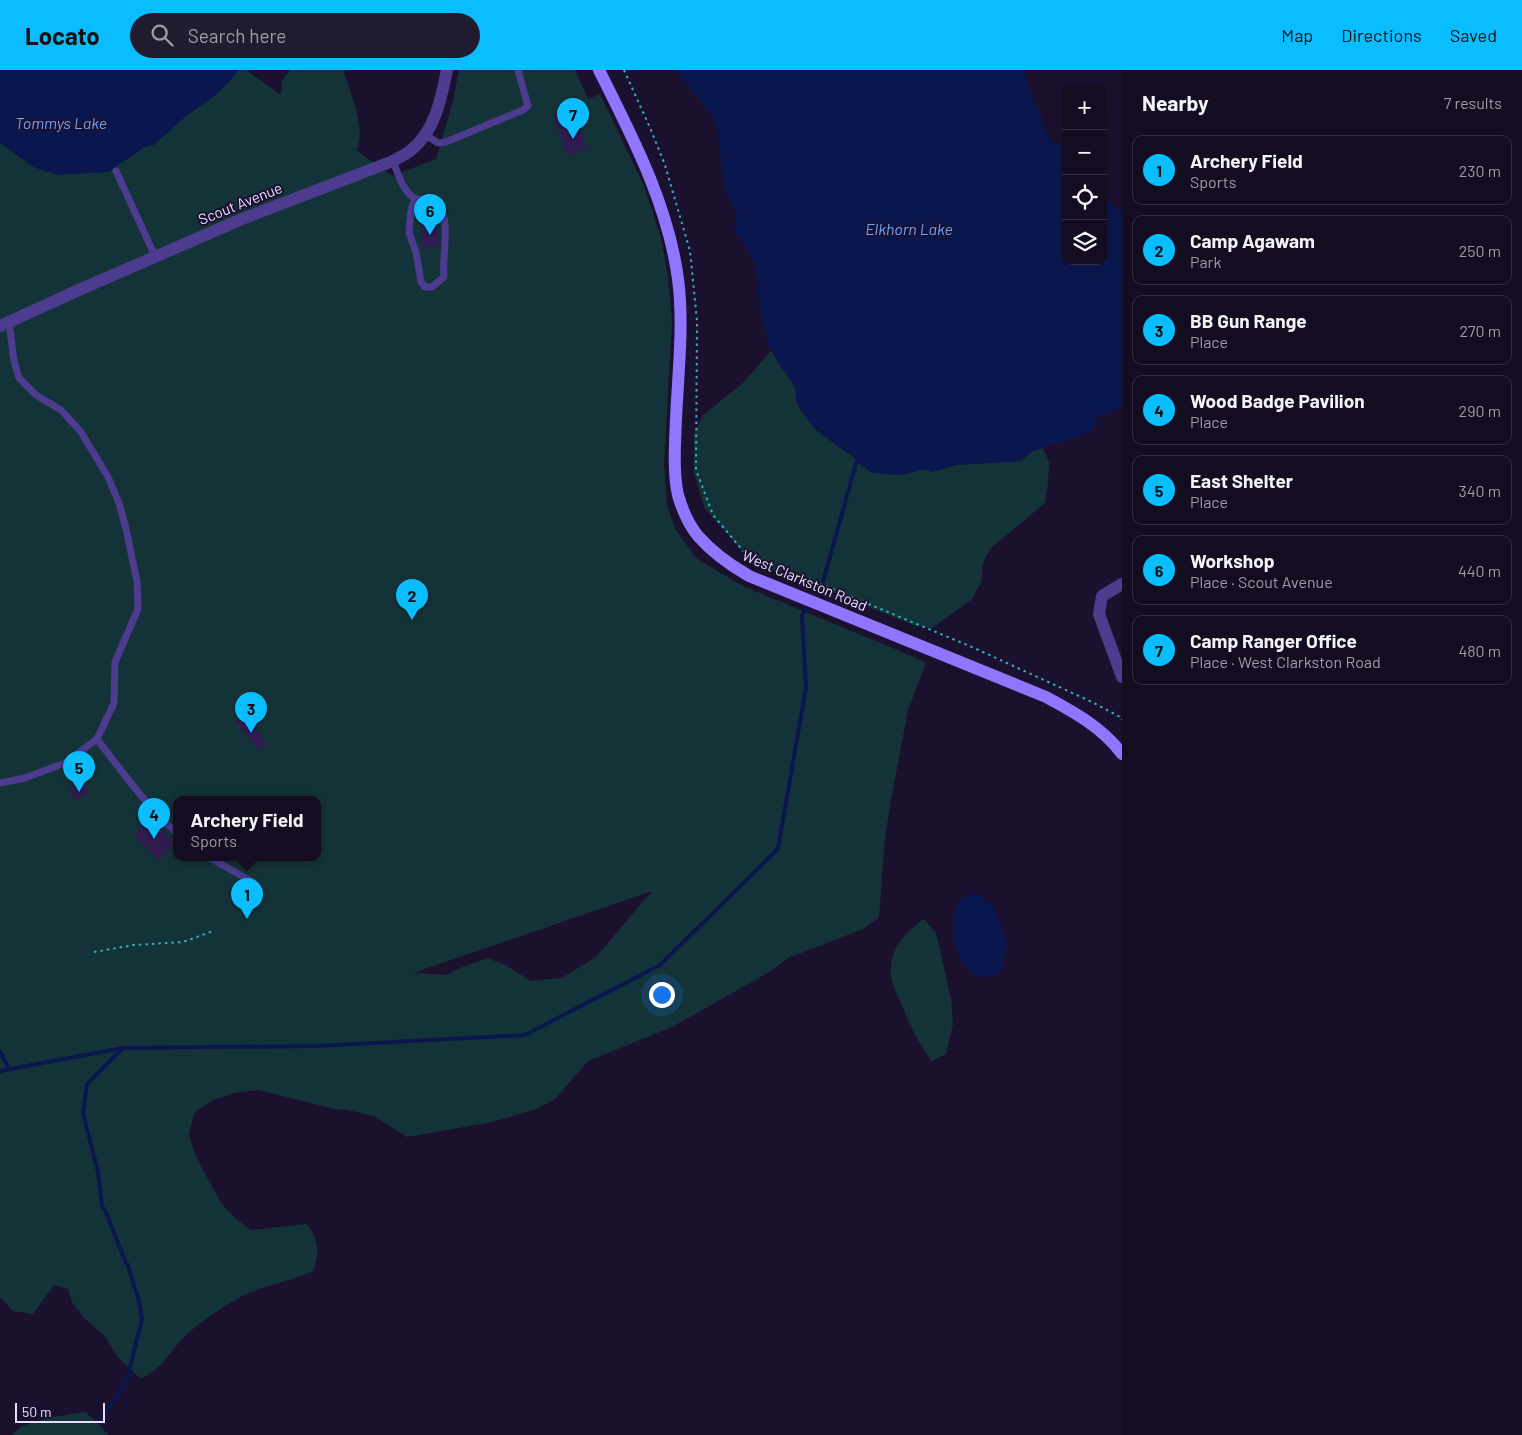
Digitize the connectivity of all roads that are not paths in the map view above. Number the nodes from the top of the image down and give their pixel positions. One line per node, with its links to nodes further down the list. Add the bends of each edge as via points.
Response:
1 (447, 70): 4 (street, Scout Avenue, via 433,122)
2 (518, 70): 4 (lane, via 528,106 523,110 446,142 438,143)
3 (599, 70): 13 (main road, West Clarkston Road, via 651,179 671,245 678,279 680,336 674,451 678,494 698,536 728,564 748,576 1046,697 1084,719 1113,742)
4 (426, 135): 5 (street, Scout Avenue, via 410,151)
5 (393, 161): 7 (lane, via 405,188); 8 (street, Scout Avenue, via 242,218)
6 (116, 170): 8 (lane)
7 (415, 199): 7 (lane, via 438,207 444,217 444,277 432,287 421,282 409,233)
8 (155, 256): 9 (street, Scout Avenue)
9 (4, 325): 12 (lane, via 19,378 36,395 61,410 81,432 108,478 126,529 137,581 138,609 115,662 114,703)
10 (1122, 584): 11 (street, via 1102,596 1099,614)
11 (1122, 677)
12 (97, 739): 14 (lane, via 65,763 26,778); 15 (lane)
13 (1122, 754)
14 (0, 783)
15 (173, 829)
16 (215, 861): 17 (lane)
17 (253, 882)

